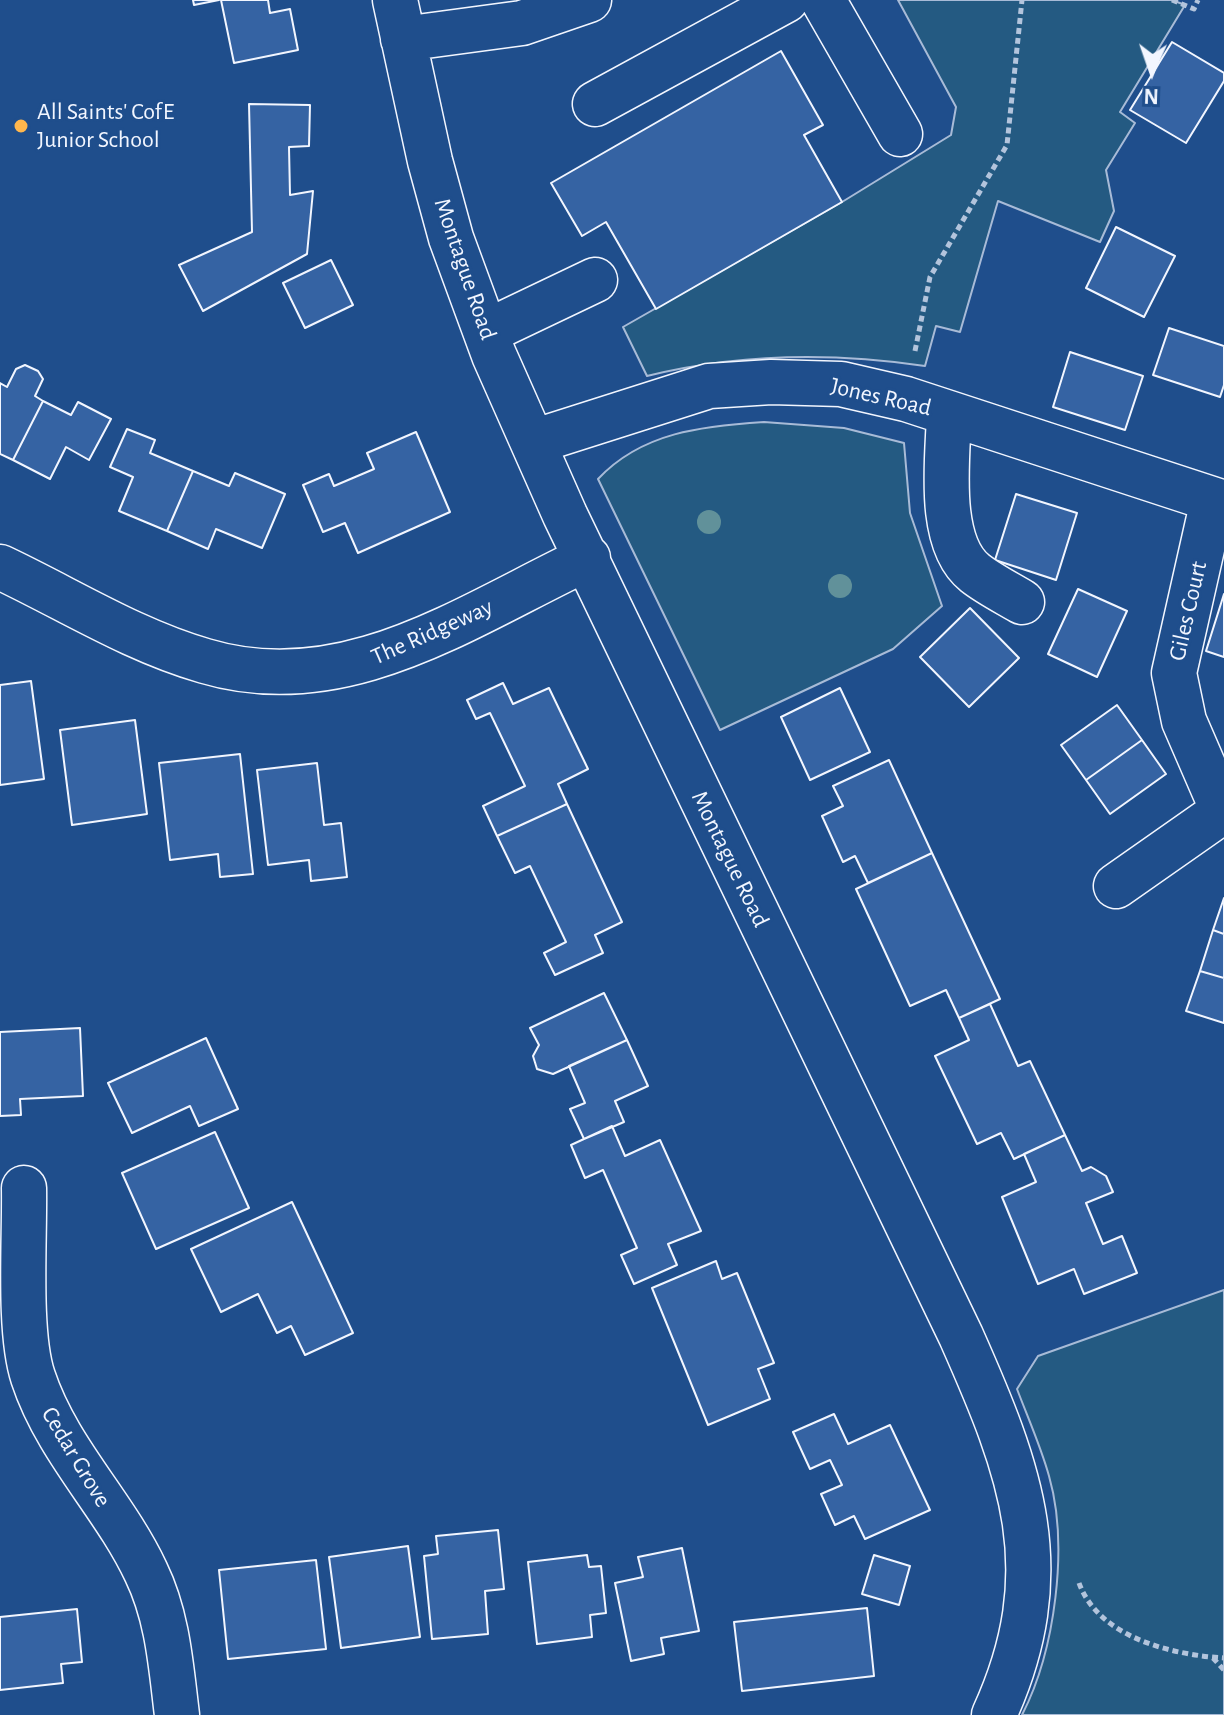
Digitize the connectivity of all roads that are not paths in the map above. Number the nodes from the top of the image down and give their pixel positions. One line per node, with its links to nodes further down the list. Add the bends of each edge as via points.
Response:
1 (589, 0): 4 (street, via 522,23)
2 (786, 0): 5 (street)
3 (823, 0): 6 (street)
4 (399, 20): 8 (street, Montague Road, via 451,238)
5 (595, 104)
6 (900, 134)
7 (595, 280): 8 (street)
8 (486, 332): 10 (street, Montague Road)
9 (949, 414): 10 (street, Jones Road, via 841,384 709,386); 11 (street, Jones Road); 14 (street, via 946,500 957,547 972,572)
10 (533, 442): 12 (street, Montague Road)
11 (1219, 502): 15 (street, Giles Court, via 1174,673 1184,721)
12 (588, 558): 13 (street, The Ridgeway, via 420,642 362,663 282,673 206,662 165,647); 19 (street, Montague Road, via 961,1336 1016,1471 1025,1512 1029,1591 1006,1688)
13 (0, 567)
14 (1022, 602)
15 (1223, 811): 16 (street)
16 (1116, 886)
17 (24, 1188): 18 (street, Cedar Grove, via 32,1373 66,1448 146,1572 165,1628)
18 (177, 1715)
19 (994, 1715)

